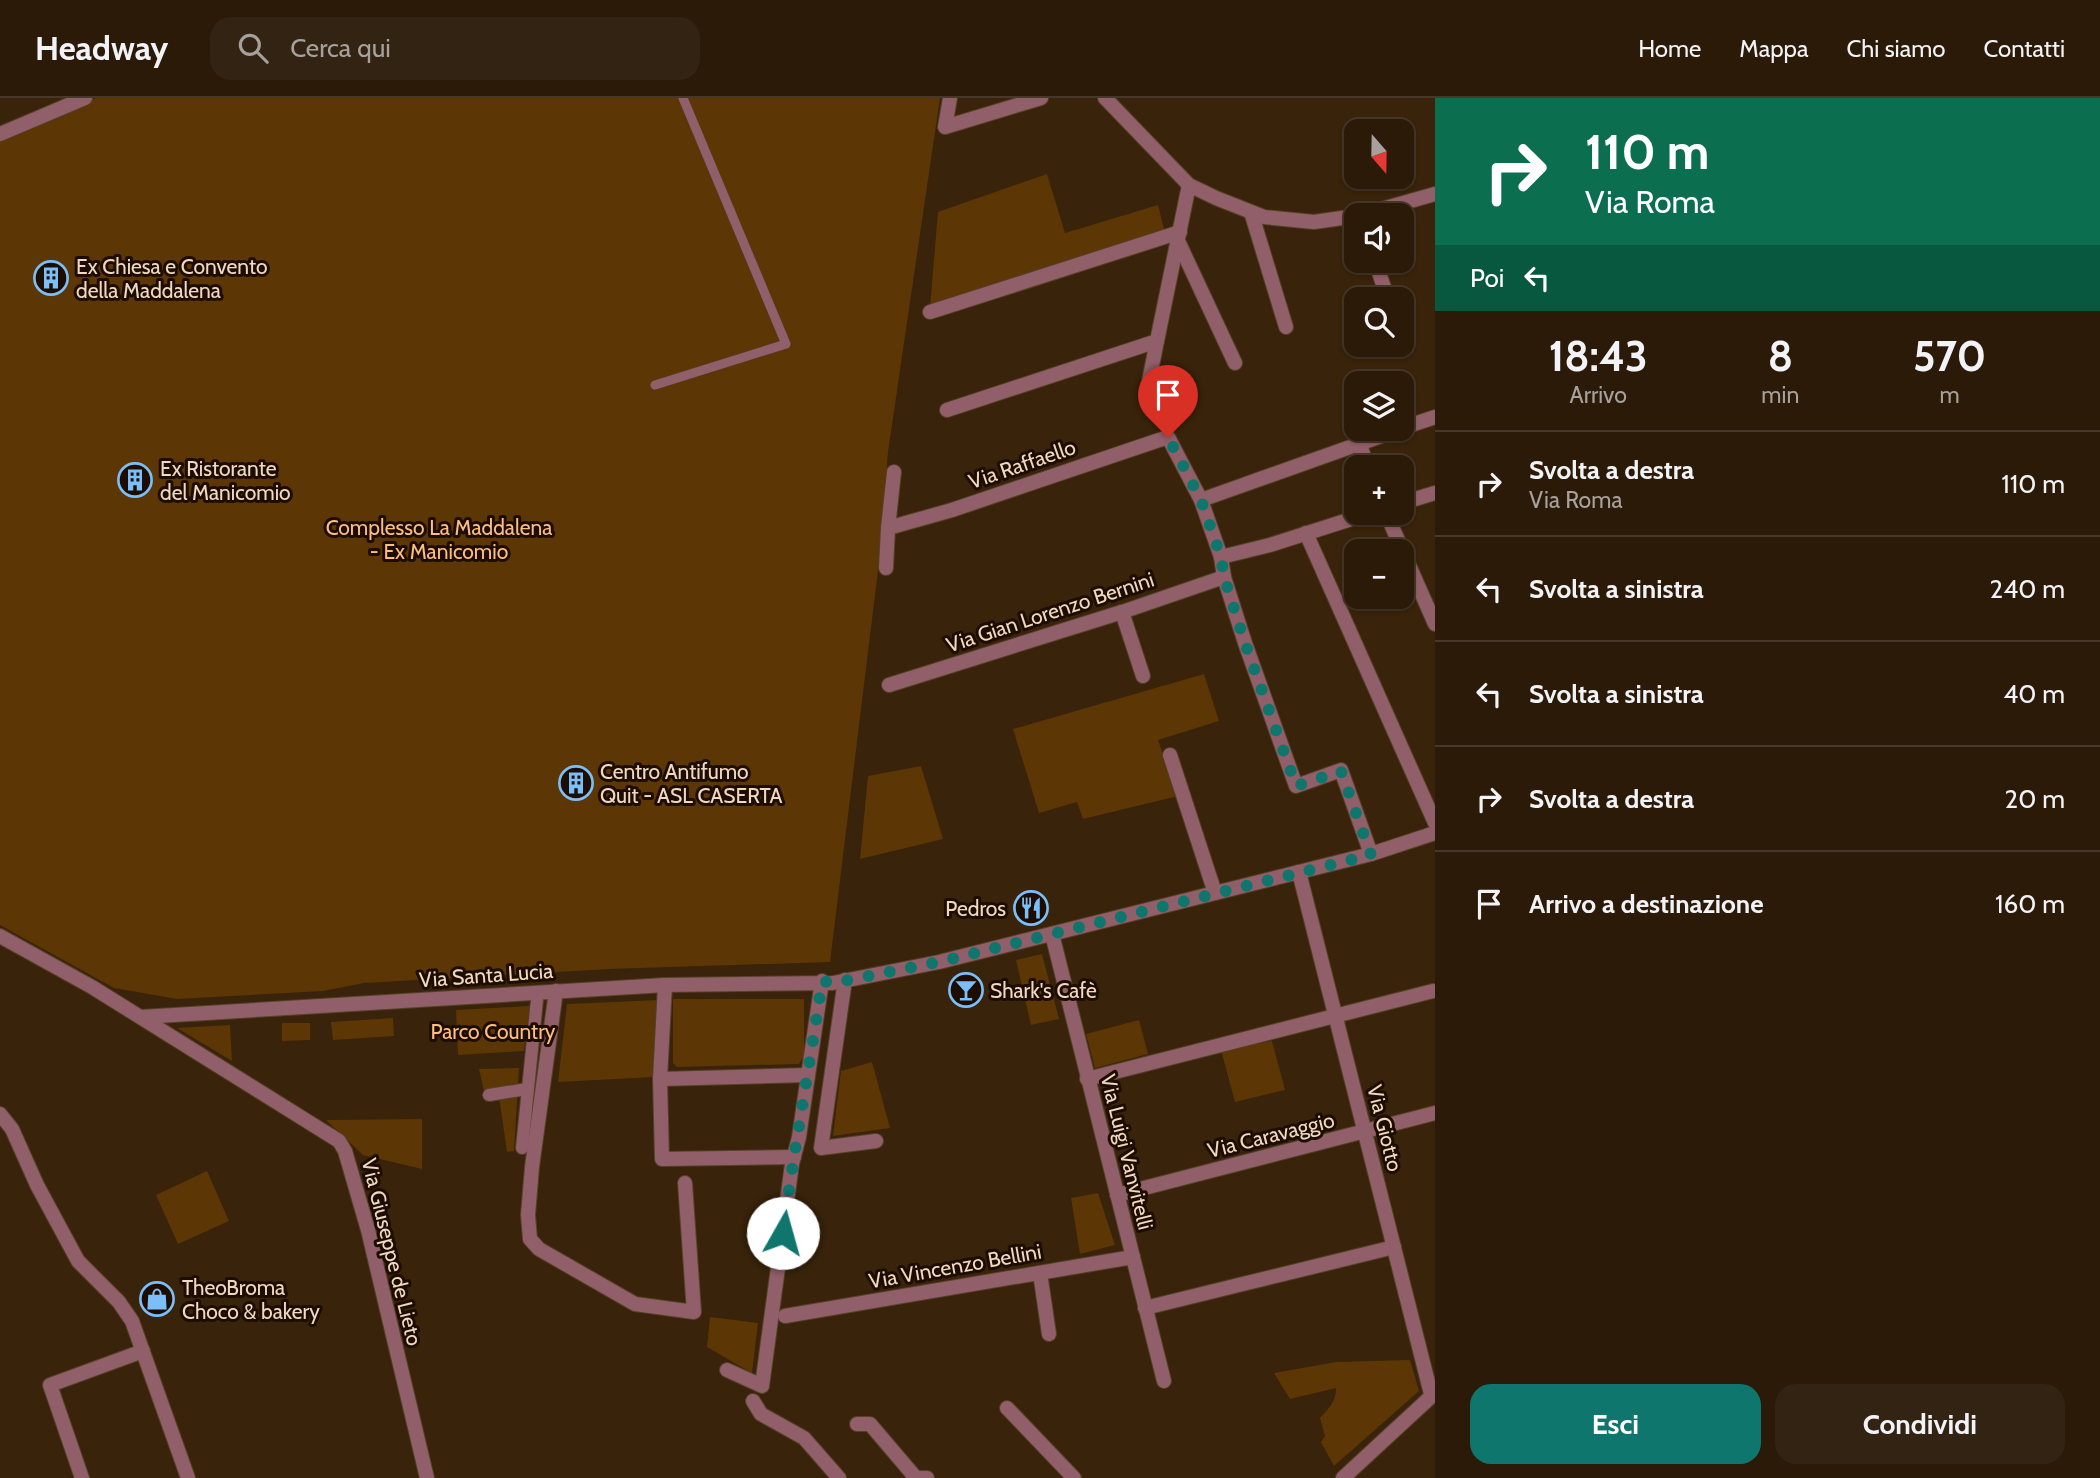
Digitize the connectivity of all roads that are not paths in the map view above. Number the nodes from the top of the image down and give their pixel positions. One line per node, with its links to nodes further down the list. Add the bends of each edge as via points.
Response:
1 (85, 98): 6 (street)
2 (683, 98): 17 (lane, via 786,344)
3 (950, 98): 4 (street, via 945,127)
4 (1041, 98)
5 (1105, 98): 7 (street)
6 (0, 134)
7 (1189, 185): 10 (street); 12 (street)
8 (1435, 194): 9 (street)
9 (1404, 203)
10 (1251, 212): 11 (street, via 1264,218 1314,222); 14 (street)
11 (1344, 218)
12 (1179, 237): 13 (street); 15 (street); 16 (street)
13 (930, 312)
14 (1286, 327)
15 (1157, 341): 18 (street); 19 (street)
16 (1236, 363)
17 (654, 385)
18 (1146, 396)
19 (947, 410)
20 (1435, 417): 21 (street)
21 (1414, 424)
22 (1365, 441): 23 (street)
23 (1359, 443): 24 (street); 28 (street)
24 (1364, 455)
25 (894, 472): 31 (street)
26 (1435, 493): 27 (street)
27 (1414, 499)
28 (1201, 500): 31 (street, Via Raffaello, via 1168,437); 33 (street)
29 (1344, 521): 32 (street)
30 (1391, 525): 37 (street)
31 (888, 528): 34 (street)
32 (1306, 533): 33 (street); 41 (street)
33 (1221, 557): 35 (street)
34 (886, 568)
35 (1224, 577): 36 (street, Via Gian Lorenzo Bernini); 43 (street, via 1296,786 1341,771)
36 (1122, 612): 38 (street); 39 (street, Via Gian Lorenzo Bernini)
37 (1433, 616)
38 (1143, 676)
39 (889, 685)
40 (1170, 755): 45 (street)
41 (1435, 823)
42 (1435, 833): 43 (street, Via Santa Lucia)
43 (1371, 855): 44 (street, Via Santa Lucia)
44 (1298, 872): 45 (street, Via Santa Lucia); 54 (street, Via Giotto)
45 (1215, 893): 46 (street, Via Santa Lucia)
46 (1052, 934): 48 (street, Via Santa Lucia, via 939,962); 57 (street, Via Luigi Vanvitelli)
47 (0, 936): 53 (street, Via Giuseppe de Lieto)
48 (834, 981): 49 (street, Via Santa Lucia); 55 (street); 63 (street, via 821,1148)
49 (665, 985): 50 (street, Via Santa Lucia); 56 (street)
50 (556, 991): 53 (street, Via Santa Lucia); 66 (street, via 531,1167 530,1239 539,1249 635,1304 694,1312)
51 (1433, 991): 54 (street)
52 (537, 1000): 58 (street)
53 (141, 1017): 83 (street, Via Giuseppe de Lieto, via 339,1141 368,1230)
54 (1336, 1018): 57 (street); 62 (street, Via Giotto)
55 (808, 1075): 56 (street); 65 (street)
56 (660, 1079): 65 (street, via 662,1159)
57 (1087, 1079): 67 (street, Via Luigi Vanvitelli)
58 (527, 1088): 59 (street); 64 (street)
59 (489, 1095)
60 (1435, 1113): 62 (street, Via Caravaggio)
61 (0, 1114): 74 (street, via 12,1129 78,1261 119,1301)
62 (1365, 1133): 67 (street, Via Caravaggio); 68 (street, Via Giotto)
63 (876, 1141)
64 (522, 1147)
65 (794, 1157): 75 (street, via 762,1386)
66 (685, 1183)
67 (1116, 1195): 69 (street, Via Luigi Vanvitelli)
68 (1394, 1247): 71 (street); 77 (street, Via Giotto)
69 (1133, 1258): 70 (street, Via Vincenzo Bellini); 71 (street, Via Luigi Vanvitelli)
70 (1040, 1273): 72 (street, Via Vincenzo Bellini); 73 (street)
71 (1145, 1308): 76 (street, Via Luigi Vanvitelli)
72 (785, 1316)
73 (1049, 1334)
74 (143, 1351): 81 (street, via 50,1385); 82 (street)
75 (727, 1370)
76 (1164, 1381)
77 (1433, 1393): 87 (street)
78 (753, 1401): 84 (street, via 761,1414 804,1438)
79 (1007, 1408): 86 (street)
80 (857, 1424): 85 (street, via 870,1424 916,1478)
81 (82, 1478)
82 (188, 1478)
83 (427, 1478)
84 (839, 1478)
85 (927, 1478)
86 (1074, 1478)
87 (1343, 1478)

